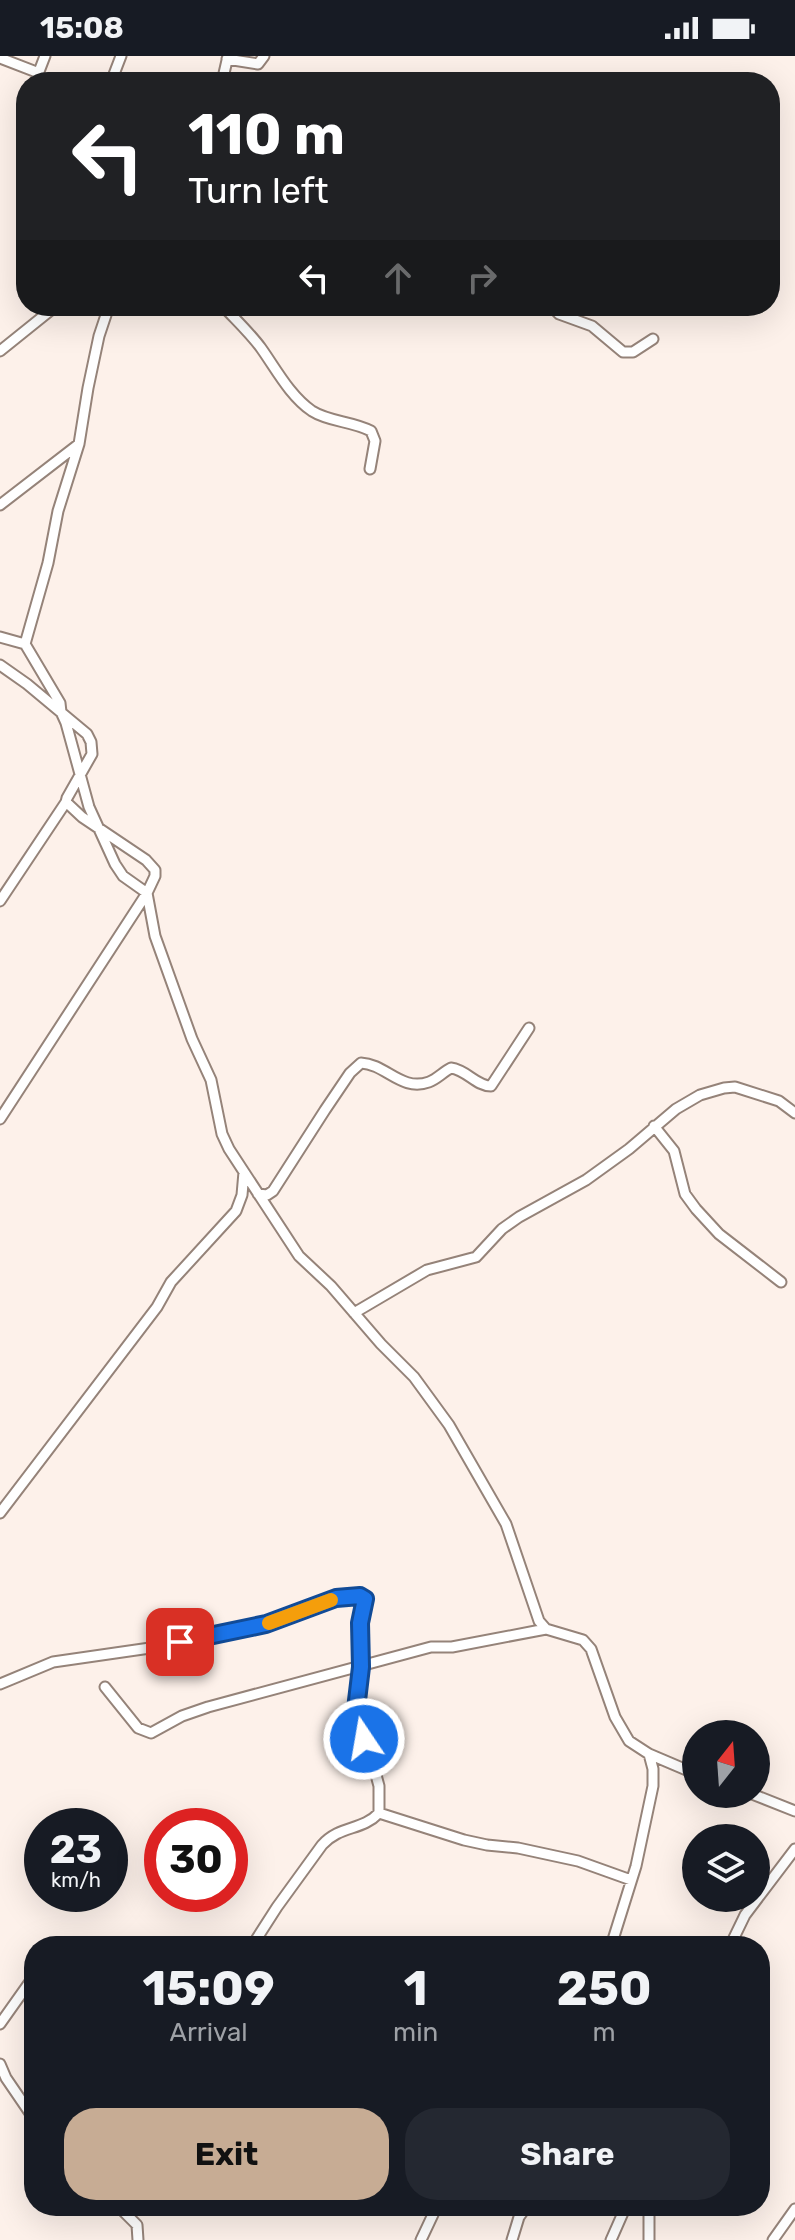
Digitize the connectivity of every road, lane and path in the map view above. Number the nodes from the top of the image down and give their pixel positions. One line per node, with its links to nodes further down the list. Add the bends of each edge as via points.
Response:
1 (264, 56): 2 (street, via 258,64)
2 (227, 57)
3 (0, 58): 4 (street)
4 (27, 72)
5 (44, 316): 10 (street)
6 (106, 316): 11 (street)
7 (232, 316): 12 (street, via 305,405 322,416 371,431 375,441)
8 (564, 316): 9 (street, via 592,326 623,352)
9 (653, 339)
10 (0, 351)
11 (79, 444): 13 (street); 15 (street)
12 (370, 469)
13 (0, 505)
14 (0, 637): 15 (street)
15 (25, 644): 17 (street)
16 (0, 665): 17 (street)
17 (61, 712): 18 (street); 18 (street, via 91,742 92,754)
18 (79, 775): 19 (street); 20 (street)
19 (66, 802): 20 (street); 22 (street)
20 (98, 828): 21 (street, via 123,876); 21 (street, via 155,870)
21 (147, 893): 25 (street); 27 (street, via 155,936 211,1080 222,1134)
22 (0, 901)
23 (529, 1028): 28 (street, via 491,1086 451,1068 428,1082 412,1084 361,1063 273,1191)
24 (795, 1113): 26 (street, via 746,1089 724,1088 700,1095)
25 (0, 1119)
26 (654, 1126): 29 (street, via 674,1151 685,1194 696,1209); 30 (street, via 586,1180 502,1229 476,1257 427,1270)
27 (244, 1172): 28 (street); 31 (street, via 236,1211 171,1282)
28 (258, 1194): 30 (street, via 299,1256)
29 (781, 1282)
30 (354, 1313): 32 (street, via 414,1377 471,1461 506,1524 533,1607)
31 (0, 1513)
32 (546, 1629): 33 (street, via 431,1647); 36 (street, via 587,1644 622,1730)
33 (361, 1667): 34 (street, via 365,1599 352,1595 266,1624 53,1662); 35 (street, via 208,1707 151,1733 138,1728); 40 (street, via 356,1709 379,1786)
34 (0, 1684)
35 (105, 1687)
36 (649, 1754): 37 (street); 42 (street, via 653,1786)
37 (682, 1768)
38 (770, 1801): 39 (street)
39 (795, 1811)
40 (379, 1813): 42 (street, via 487,1845 578,1861); 43 (street, via 372,1821 331,1835)
41 (795, 1849): 45 (street)
42 (631, 1880): 44 (street)
43 (260, 1936)
44 (614, 1936)
45 (735, 1936)
46 (24, 1990): 47 (street)
47 (0, 2024)
48 (0, 2064): 49 (street)
49 (24, 2104)
50 (795, 2209): 61 (street)
51 (128, 2216): 56 (street, via 137,2225)
52 (432, 2216): 57 (street)
53 (520, 2216): 58 (street)
54 (622, 2216): 59 (street)
55 (649, 2216): 60 (street)
56 (138, 2240)
57 (421, 2240)
58 (512, 2240)
59 (611, 2240)
60 (649, 2240)
61 (773, 2240)

